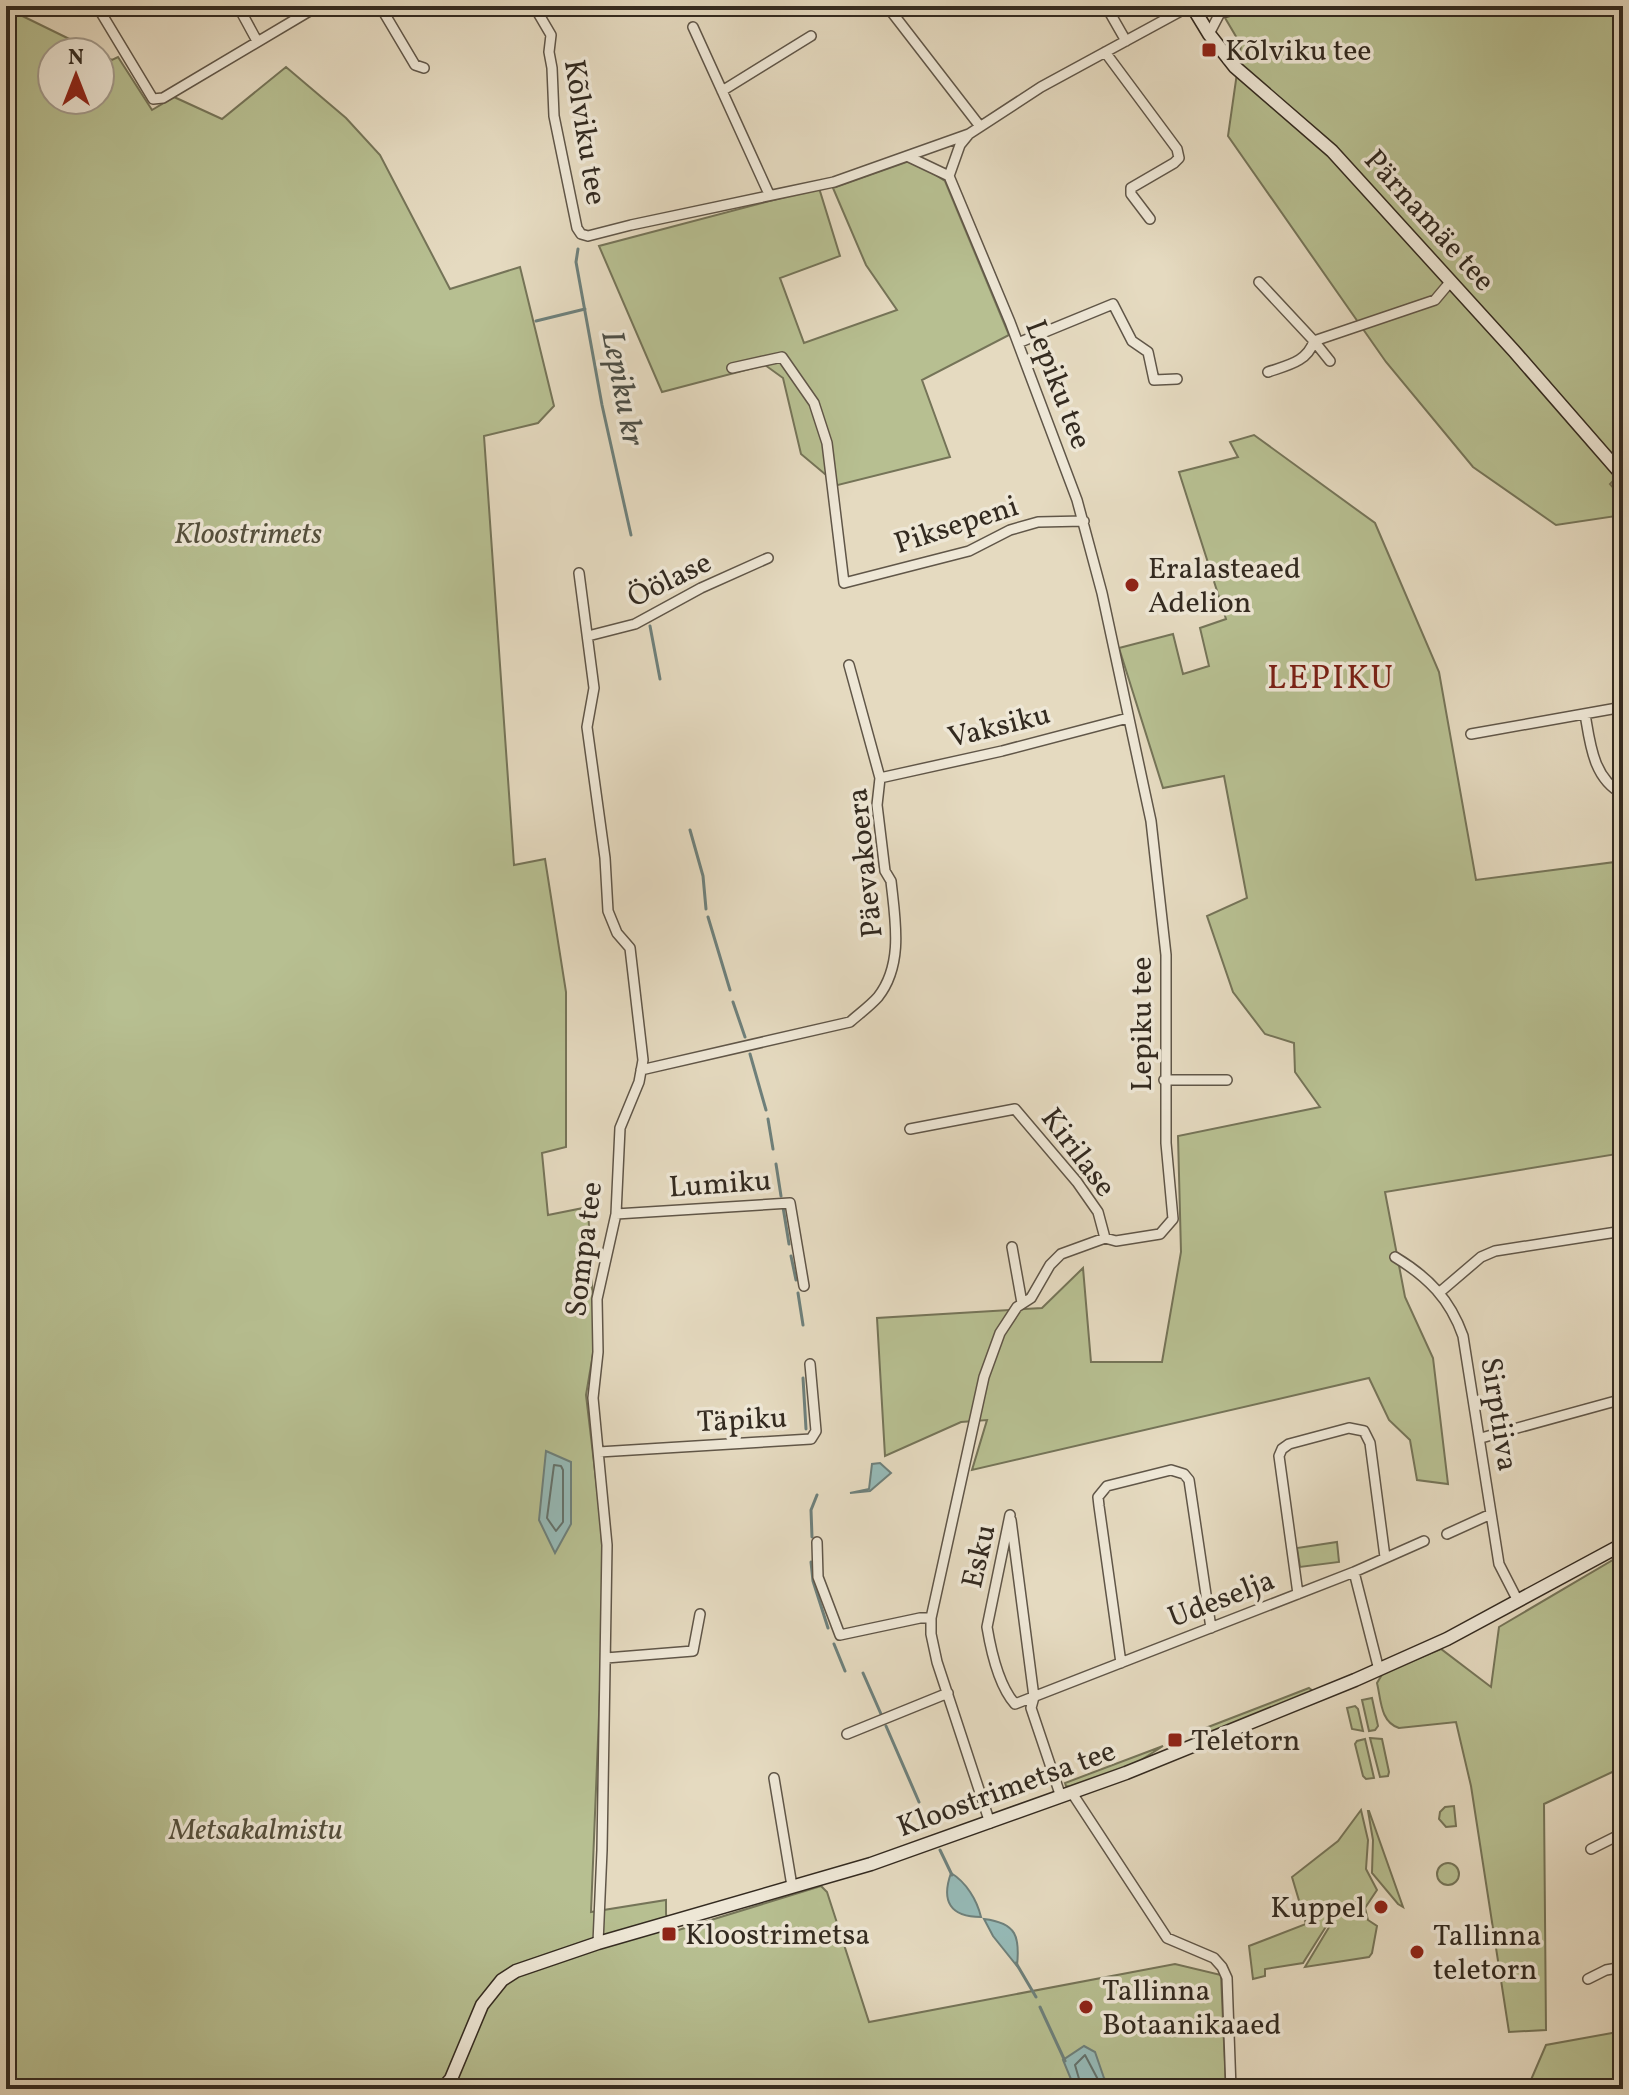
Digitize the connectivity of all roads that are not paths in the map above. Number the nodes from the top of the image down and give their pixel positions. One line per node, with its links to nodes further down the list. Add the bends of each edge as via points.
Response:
1 (97, 6): 14 (street, via 153,99)
2 (238, 6): 14 (street)
3 (318, 6): 14 (street)
4 (380, 6): 17 (street, via 415,65)
5 (534, 6): 23 (street, Kõlviku tee, via 551,35 554,116 581,234)
6 (887, 6): 19 (street)
7 (1106, 6): 15 (street)
8 (1193, 6): 10 (street); 12 (main road, Pärnamäe tee); 15 (street, Kõlviku tee)
9 (1247, 6): 10 (street)
10 (1221, 11): 12 (street)
11 (693, 27): 18 (street)
12 (1209, 34): 25 (main road, Pärnamäe tee, via 1235,67 1332,151)
13 (811, 36): 18 (street)
14 (257, 41)
15 (1126, 41): 16 (street, Kõlviku tee)
16 (1105, 52): 19 (street, Kõlviku tee); 24 (street, via 1177,149 1174,163 1131,188)
17 (424, 68)
18 (722, 91): 23 (street)
19 (979, 125): 20 (street, Kõlviku tee)
20 (969, 134): 21 (street, Kõlviku tee); 22 (street)
21 (909, 157): 22 (street); 23 (street, Kõlviku tee, via 834,182)
22 (949, 176): 28 (street, Lepiku tee)
23 (769, 194)
24 (1150, 219)
25 (1451, 281): 27 (street, via 1435,300); 33 (main road, Pärnamäe tee)
26 (1259, 282): 27 (street)
27 (1314, 341): 29 (street); 31 (street, via 1300,361)
28 (1018, 343): 32 (street, via 1113,304 1132,341 1148,352 1154,380); 34 (street, Lepiku tee)
29 (1330, 361)
30 (732, 368): 34 (street, Piksepeni, via 782,357 814,403 827,443 844,583 969,551 1038,522)
31 (1268, 372)
32 (1177, 379)
33 (1623, 476)
34 (1084, 521): 41 (street, Lepiku tee)
35 (768, 558): 37 (street, Öölase, via 635,624)
36 (579, 573): 37 (street, Sompa tee)
37 (588, 636): 45 (street, Sompa tee, via 594,688 587,727 608,911 630,948 643,1041)
38 (849, 665): 43 (street, Päevakoera)
39 (1623, 707): 40 (street)
40 (1585, 714): 42 (street); 44 (street, via 1597,767)
41 (1128, 718): 43 (street, Vaksiku); 46 (street, Lepiku tee, via 1161,896 1167,980)
42 (1471, 734)
43 (880, 778): 45 (street, Päevakoera, via 877,805 885,871 891,881 896,951 888,983 876,999 850,1022)
44 (1623, 794)
45 (641, 1070): 49 (street, Sompa tee, via 620,1128)
46 (1164, 1080): 47 (street); 51 (street, Lepiku tee, via 1173,1219 1160,1234)
47 (1227, 1080)
48 (910, 1129): 51 (street, Kirilase, via 1015,1109 1098,1212)
49 (616, 1214): 54 (street, Lumiku, via 790,1203); 60 (street, Sompa tee, via 597,1299 593,1398)
50 (1623, 1231): 55 (street, via 1495,1251)
51 (1105, 1238): 56 (street, Lepiku tee, via 1061,1254)
52 (1012, 1247): 56 (street)
53 (1395, 1257): 55 (street, Sirptiiva)
54 (804, 1286)
55 (1440, 1292): 59 (street, Sirptiiva, via 1463,1336)
56 (1022, 1303): 71 (street, Lepiku tee, via 1000,1333 984,1377)
57 (810, 1364): 60 (street, Täpiku, via 816,1431 811,1439)
58 (1623, 1399): 59 (street)
59 (1481, 1438): 61 (street, Sirptiiva)
60 (599, 1452): 73 (street, Sompa tee, via 607,1545)
61 (1491, 1514): 62 (street); 69 (street, Sirptiiva, via 1499,1564)
62 (1447, 1534)
63 (1424, 1541): 66 (street, Udeselja)
64 (817, 1542): 71 (street, via 818,1577 840,1635)
65 (1623, 1544): 69 (main road, Kloostrimetsa tee)
66 (1385, 1557): 67 (street, Udeselja); 68 (street, via 1364,1431 1349,1428 1289,1444 1279,1456)
67 (1354, 1572): 68 (street, Udeselja); 75 (street)
68 (1298, 1594): 72 (street, Udeselja)
69 (1518, 1601): 75 (main road, Kloostrimetsa tee)
70 (700, 1614): 73 (street, via 693,1651)
71 (931, 1618): 76 (street, Lepiku tee, via 932,1645)
72 (1211, 1628): 74 (street, Udeselja); 74 (street, via 1189,1480 1171,1470 1107,1486 1098,1497)
73 (606, 1658): 85 (street, Sompa tee)
74 (1121, 1663): 77 (street, Udeselja)
75 (1379, 1670): 80 (main road, Kloostrimetsa tee)
76 (948, 1693): 78 (street); 81 (street, Lepiku tee)
77 (1034, 1697): 77 (street, Esku, via 1016,1555 1010,1515 987,1627 1008,1696 1015,1704); 80 (street, Esku, via 1031,1708)
78 (847, 1734)
79 (774, 1778): 84 (street)
80 (1066, 1795): 81 (main road, Kloostrimetsa tee); 90 (street, Esku, via 1167,1938 1214,1958 1222,1967 1227,1978)
81 (990, 1823): 84 (main road, Kloostrimetsa tee)
82 (1623, 1833): 83 (street)
83 (1591, 1849)
84 (792, 1886): 85 (main road, Kloostrimetsa tee)
85 (598, 1943): 88 (main road, Kloostrimetsa tee, via 502,1980 482,2005)
86 (1623, 1967): 87 (street)
87 (1588, 1979)
88 (450, 2084): 89 (main road, Kloostrimetsa tee)
89 (442, 2089)
90 (1231, 2089)

